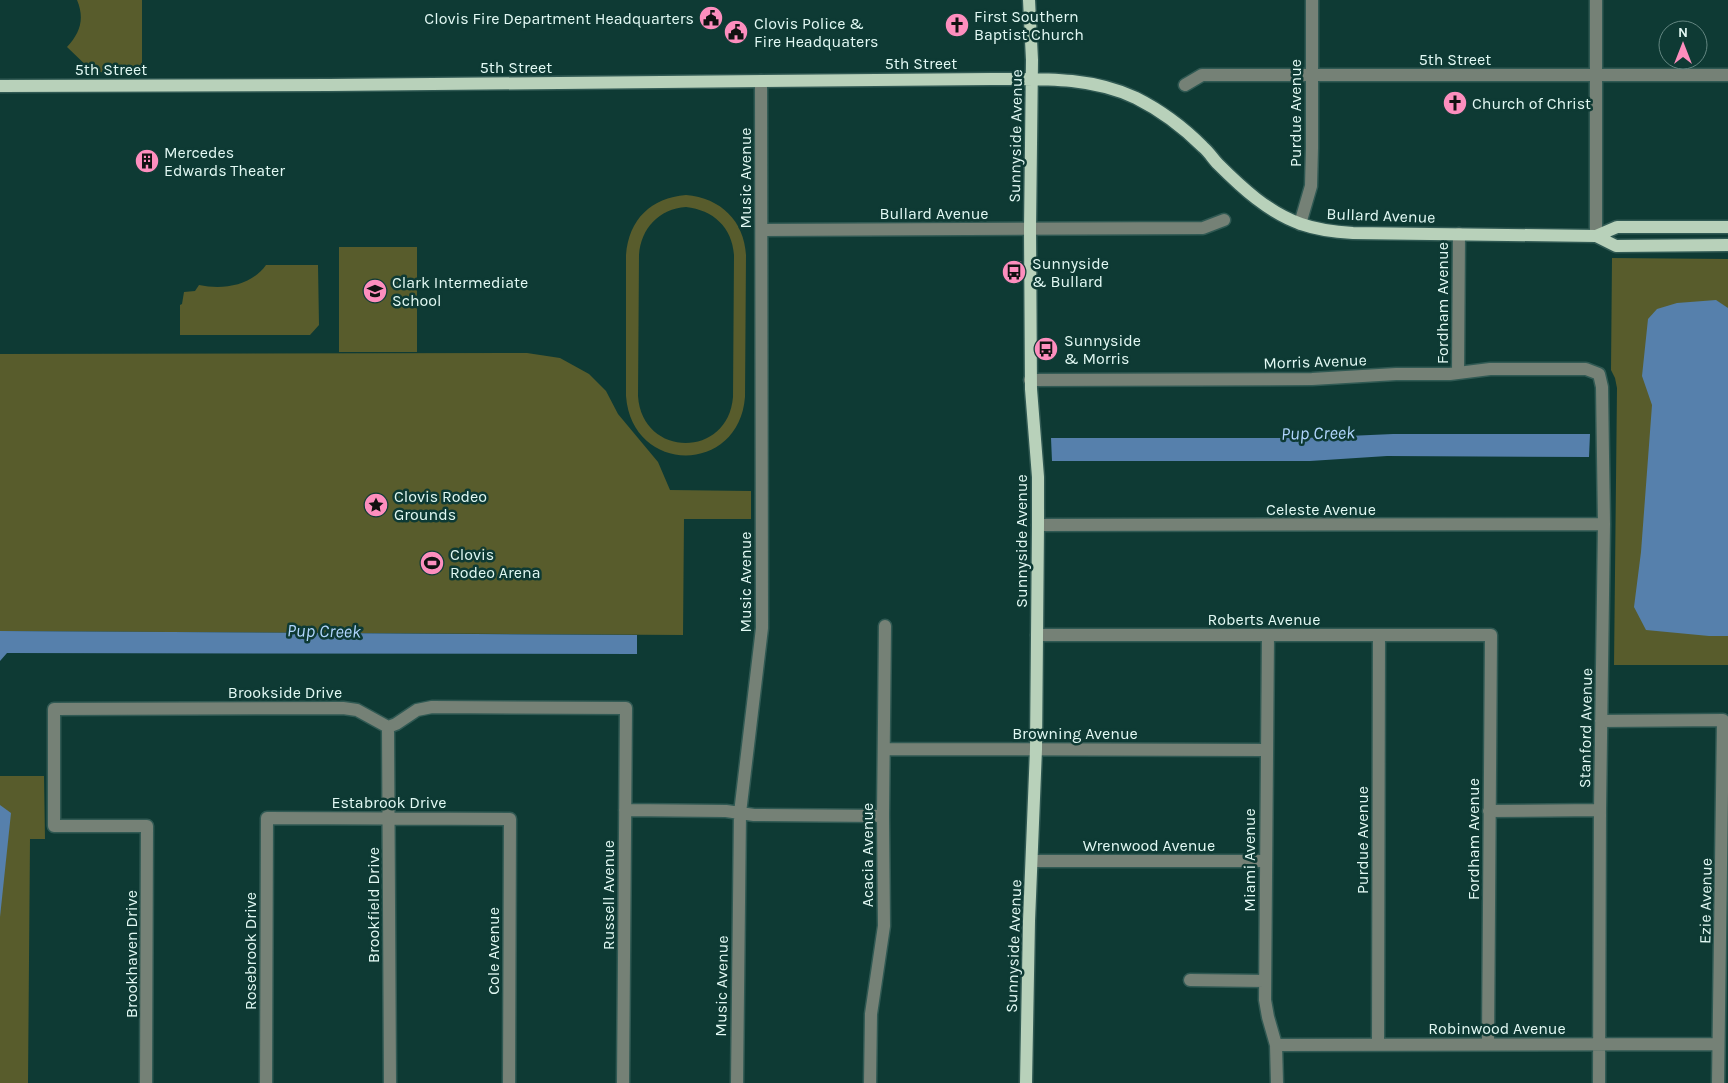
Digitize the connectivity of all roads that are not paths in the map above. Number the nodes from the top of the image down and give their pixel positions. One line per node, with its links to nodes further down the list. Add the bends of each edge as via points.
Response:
1 (1029, 0): 7 (main road, Sunnyside Avenue)
2 (1312, 0): 5 (street, Purdue Avenue)
3 (1596, 0): 6 (street)
4 (1728, 74): 6 (street, 5th Street)
5 (1311, 75): 6 (street, 5th Street); 9 (street, 5th Street, via 1202,75); 12 (street, Purdue Avenue, via 1311,186)
6 (1596, 75): 17 (street)
7 (1032, 79): 8 (main road, 5th Street); 12 (main road, Bullard Avenue, via 1086,82 1136,98 1191,136 1254,197 1271,210); 14 (main road, Sunnyside Avenue)
8 (761, 81): 10 (main road, 5th Street); 15 (street, Music Avenue)
9 (1185, 85)
10 (0, 86)
11 (1224, 220): 14 (street, Bullard Avenue, via 1203,228)
12 (1300, 224): 16 (main road, Bullard Avenue, via 1353,233)
13 (1728, 227): 17 (main road, Bullard Avenue, via 1617,227)
14 (1030, 229): 15 (street, Bullard Avenue); 21 (main road, Sunnyside Avenue)
15 (762, 230): 38 (street, Music Avenue, via 762,628)
16 (1459, 234): 17 (main road, Bullard Avenue); 19 (street, Fordham Avenue)
17 (1596, 236): 18 (main road, Bullard Avenue, via 1616,246)
18 (1728, 246)
19 (1458, 373): 20 (street, Morris Avenue, via 1490,369 1586,369); 21 (street, Morris Avenue, via 1312,379)
20 (1599, 374): 22 (street, Stanford Avenue, via 1602,387)
21 (1030, 380): 23 (main road, Sunnyside Avenue, via 1038,477)
22 (1604, 524): 23 (street, Celeste Avenue); 29 (street, Stanford Avenue)
23 (1038, 525): 25 (main road, Sunnyside Avenue)
24 (885, 626): 31 (street, Acacia Avenue)
25 (1037, 635): 26 (street, Roberts Avenue); 32 (main road, Sunnyside Avenue)
26 (1268, 635): 27 (street, Roberts Avenue); 33 (street, Miami Avenue)
27 (1379, 635): 28 (street, Roberts Avenue); 53 (street, Purdue Avenue)
28 (1491, 635): 36 (street, Fordham Avenue)
29 (1601, 721): 34 (street, Ezie Avenue, via 1723,720); 37 (street, Stanford Avenue)
30 (388, 727): 35 (street, Russell Avenue, via 417,710 432,707 626,708); 41 (street, Brookfield Drive); 43 (street, Brookside Drive, via 357,710 343,708 54,709 54,826)
31 (884, 749): 32 (street, Browning Avenue); 39 (street, Acacia Avenue)
32 (1036, 749): 33 (street, Browning Avenue); 44 (main road, Sunnyside Avenue)
33 (1266, 750): 45 (street, Miami Avenue)
34 (1725, 786): 46 (street, Ezie Avenue)
35 (625, 810): 38 (street); 58 (street, Russell Avenue)
36 (1489, 810): 37 (street); 49 (street, Fordham Avenue)
37 (1600, 810): 50 (street, Stanford Avenue)
38 (740, 813): 39 (street); 59 (street, Music Avenue)
39 (883, 816): 60 (street, Acacia Avenue, via 884,926 871,1014)
40 (267, 818): 41 (street, Estabrook Drive); 55 (street, Rosebrook Drive)
41 (389, 818): 42 (street, Estabrook Drive); 56 (street, Brookfield Drive)
42 (510, 818): 57 (street, Cole Avenue)
43 (147, 826): 54 (street, Brookhaven Drive)
44 (1032, 861): 45 (street, Wrenwood Avenue); 61 (main road, Sunnyside Avenue)
45 (1266, 861): 48 (street, Miami Avenue)
46 (1724, 899): 51 (street, Ezie Avenue)
47 (1190, 980): 48 (street)
48 (1266, 981): 52 (street, Miami Avenue, via 1265,1000)
49 (1488, 1043): 50 (street, Robinwood Avenue); 53 (street, Robinwood Avenue)
50 (1600, 1044): 51 (street, Robinwood Avenue); 63 (street, Stanford Avenue)
51 (1718, 1044): 64 (street, Ezie Avenue)
52 (1276, 1045): 53 (street, Robinwood Avenue); 62 (street, Miami Avenue)
53 (1378, 1045)
54 (146, 1083)
55 (266, 1083)
56 (390, 1083)
57 (509, 1083)
58 (623, 1083)
59 (737, 1083)
60 (870, 1083)
61 (1026, 1083)
62 (1277, 1083)
63 (1599, 1083)
64 (1718, 1083)

